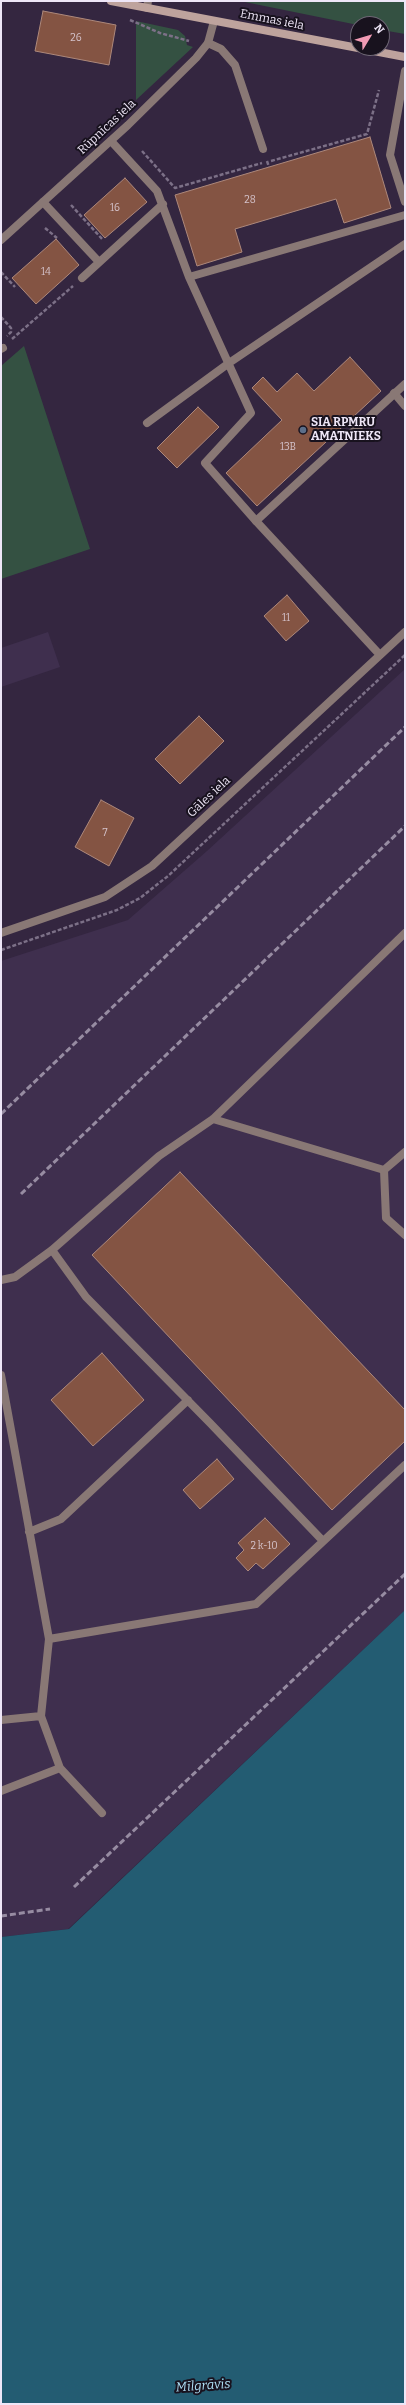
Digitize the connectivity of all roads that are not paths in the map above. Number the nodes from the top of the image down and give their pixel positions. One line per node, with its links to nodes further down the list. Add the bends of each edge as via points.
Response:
1 (111, 1): 2 (main road, Emmas iela)
2 (148, 4): 3 (main road, Emmas iela)
3 (214, 21): 4 (street, Rūpnīcas iela); 5 (main road, Emmas iela)
4 (208, 43): 9 (street, Rūpnīcas iela, via 196,58); 10 (street, via 221,49 235,65)
5 (350, 46)
6 (390, 54): 7 (main road, Emmas iela)
7 (405, 57)
8 (405, 71): 12 (street, via 390,155)
9 (111, 141): 11 (street, Rūpnīcas iela); 13 (street, via 157,191)
10 (263, 149)
11 (43, 202): 15 (street, Rūpnīcas iela); 17 (street)
12 (405, 202)
13 (163, 204): 17 (street); 18 (street)
14 (405, 215): 18 (street)
15 (1, 240)
16 (405, 244): 20 (street)
17 (99, 262): 19 (street)
18 (189, 277): 20 (street)
19 (82, 278)
20 (228, 363): 24 (street); 25 (street, via 251,414 205,464)
21 (405, 384): 22 (street)
22 (394, 394): 23 (street); 25 (street)
23 (405, 406)
24 (147, 423)
25 (256, 521): 27 (street)
26 (405, 632): 27 (street, Gāles iela)
27 (380, 655): 28 (street, Gāles iela, via 152,866 105,897)
28 (1, 933)
29 (405, 933): 30 (street)
30 (213, 1119): 32 (street); 34 (street, via 159,1156)
31 (405, 1152): 32 (street)
32 (384, 1170): 33 (street, via 386,1218)
33 (405, 1235)
34 (52, 1250): 35 (street, via 15,1277); 37 (street, via 86,1297)
35 (1, 1280)
36 (1, 1375): 39 (street)
37 (188, 1400): 39 (street, via 62,1519); 40 (street)
38 (405, 1466): 40 (street)
39 (29, 1532): 41 (street)
40 (323, 1541): 41 (street, via 256,1604)
41 (49, 1639): 42 (street)
42 (41, 1716): 43 (street); 44 (street)
43 (1, 1720)
44 (60, 1768): 45 (street); 46 (street)
45 (1, 1791)
46 (102, 1813)

